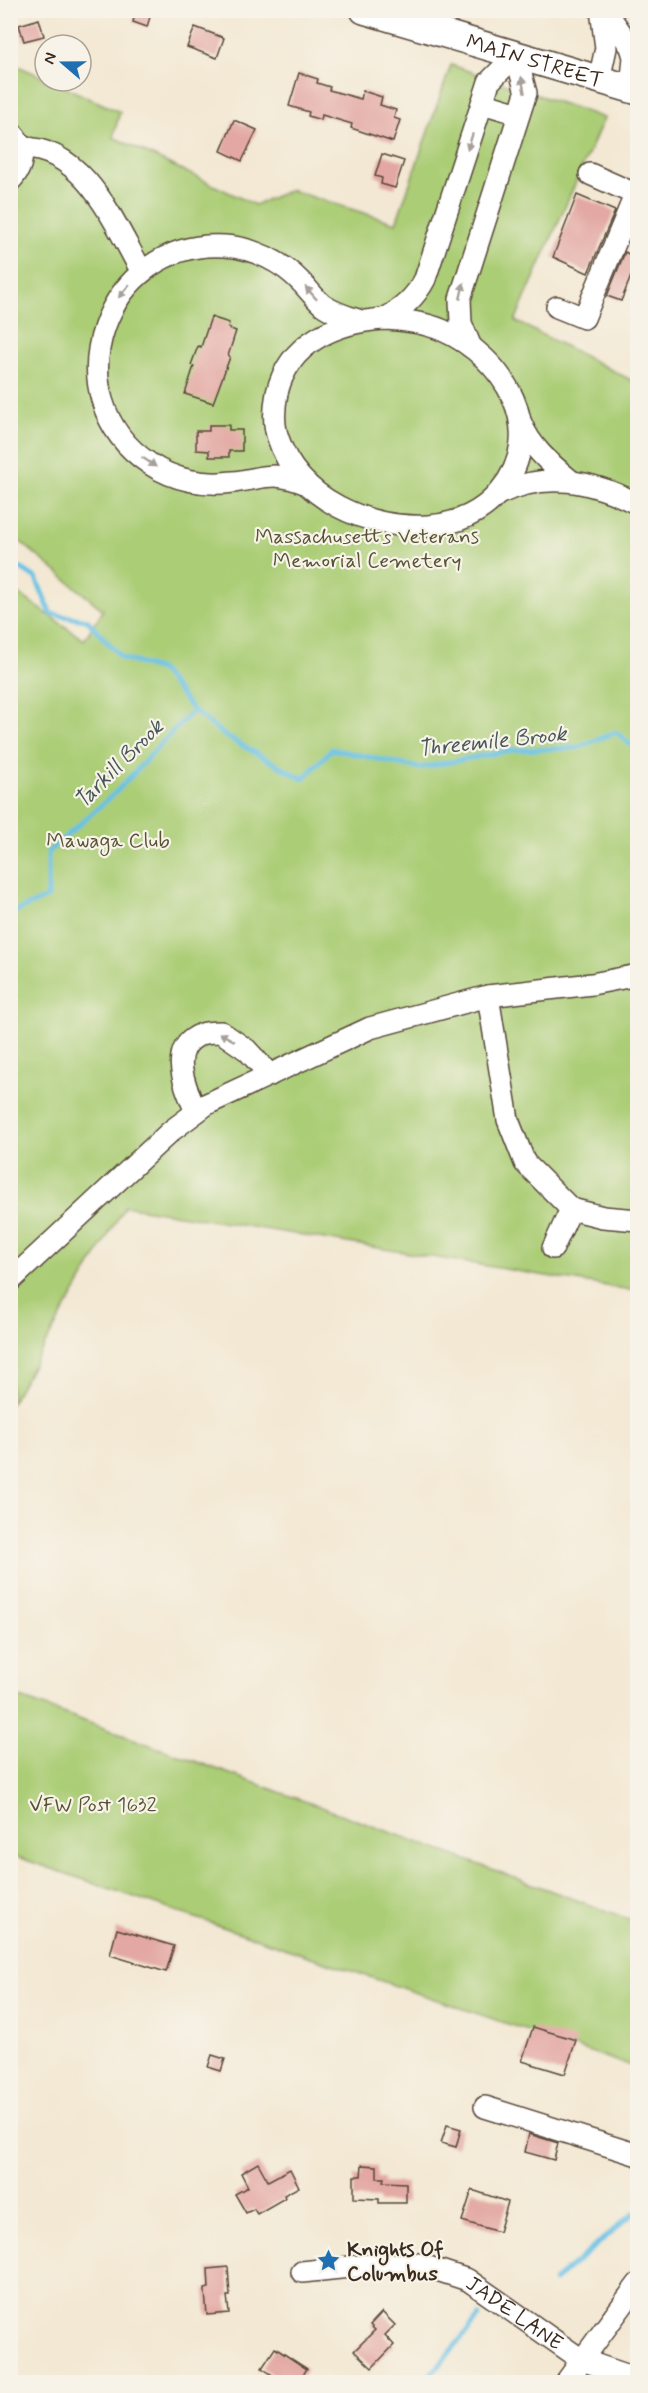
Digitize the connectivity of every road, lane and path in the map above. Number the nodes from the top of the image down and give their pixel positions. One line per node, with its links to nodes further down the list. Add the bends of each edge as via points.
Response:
1 (364, 10): 4 (main road, MAIN STREET)
2 (601, 10): 5 (street, via 606,48)
3 (605, 10): 6 (street, via 631,47)
4 (516, 55): 5 (main road, MAIN STREET); 7 (street, via 489,82); 8 (street, one-way to 4, via 526,93)
5 (599, 80): 6 (main road, MAIN STREET)
6 (634, 90)
7 (482, 103): 8 (street); 15 (street, one-way to 15, via 425,279 405,306)
8 (519, 114): 17 (street, one-way to 8, via 461,323 460,299)
9 (16, 139): 11 (street, via 21,165); 13 (street, via 65,161 88,181)
10 (590, 174): 12 (street)
11 (10, 181)
12 (636, 191): 14 (street, via 584,318)
13 (142, 272): 16 (street, one-way to 13, via 322,304 301,281 274,261 243,249 194,248 163,258); 20 (street, one-way to 20, via 115,302 98,349 102,398 125,441 150,464 181,478 216,484 271,474)
14 (558, 307)
15 (384, 319): 16 (street); 17 (street, via 430,326)
16 (361, 321): 20 (street, via 332,329 308,344 289,364 278,391 274,410 278,438 290,463)
17 (471, 347): 18 (street, via 507,386)
18 (520, 422): 19 (street, via 536,449); 21 (street, via 517,460)
19 (571, 481): 21 (street, via 537,480); 22 (street)
20 (308, 484): 21 (street, via 358,517 405,526 458,520 476,512)
21 (498, 494)
22 (638, 504)
23 (638, 975): 24 (street)
24 (488, 996): 25 (street, via 370,1028); 27 (street, via 508,1120 525,1162)
25 (270, 1075): 26 (street); 26 (street, one-way to 26, via 247,1050 221,1032 201,1034 185,1048 180,1070)
26 (196, 1112): 30 (street)
27 (571, 1209): 28 (street); 29 (street)
28 (638, 1220)
29 (553, 1248)
30 (10, 1281)
31 (485, 2107): 32 (street)
32 (638, 2155)
33 (302, 2272): 35 (street, JADE LANE, via 419,2264 468,2280)
34 (638, 2284): 35 (street)
35 (582, 2360): 36 (street, JADE LANE); 37 (street)
36 (638, 2379)
37 (566, 2382)

